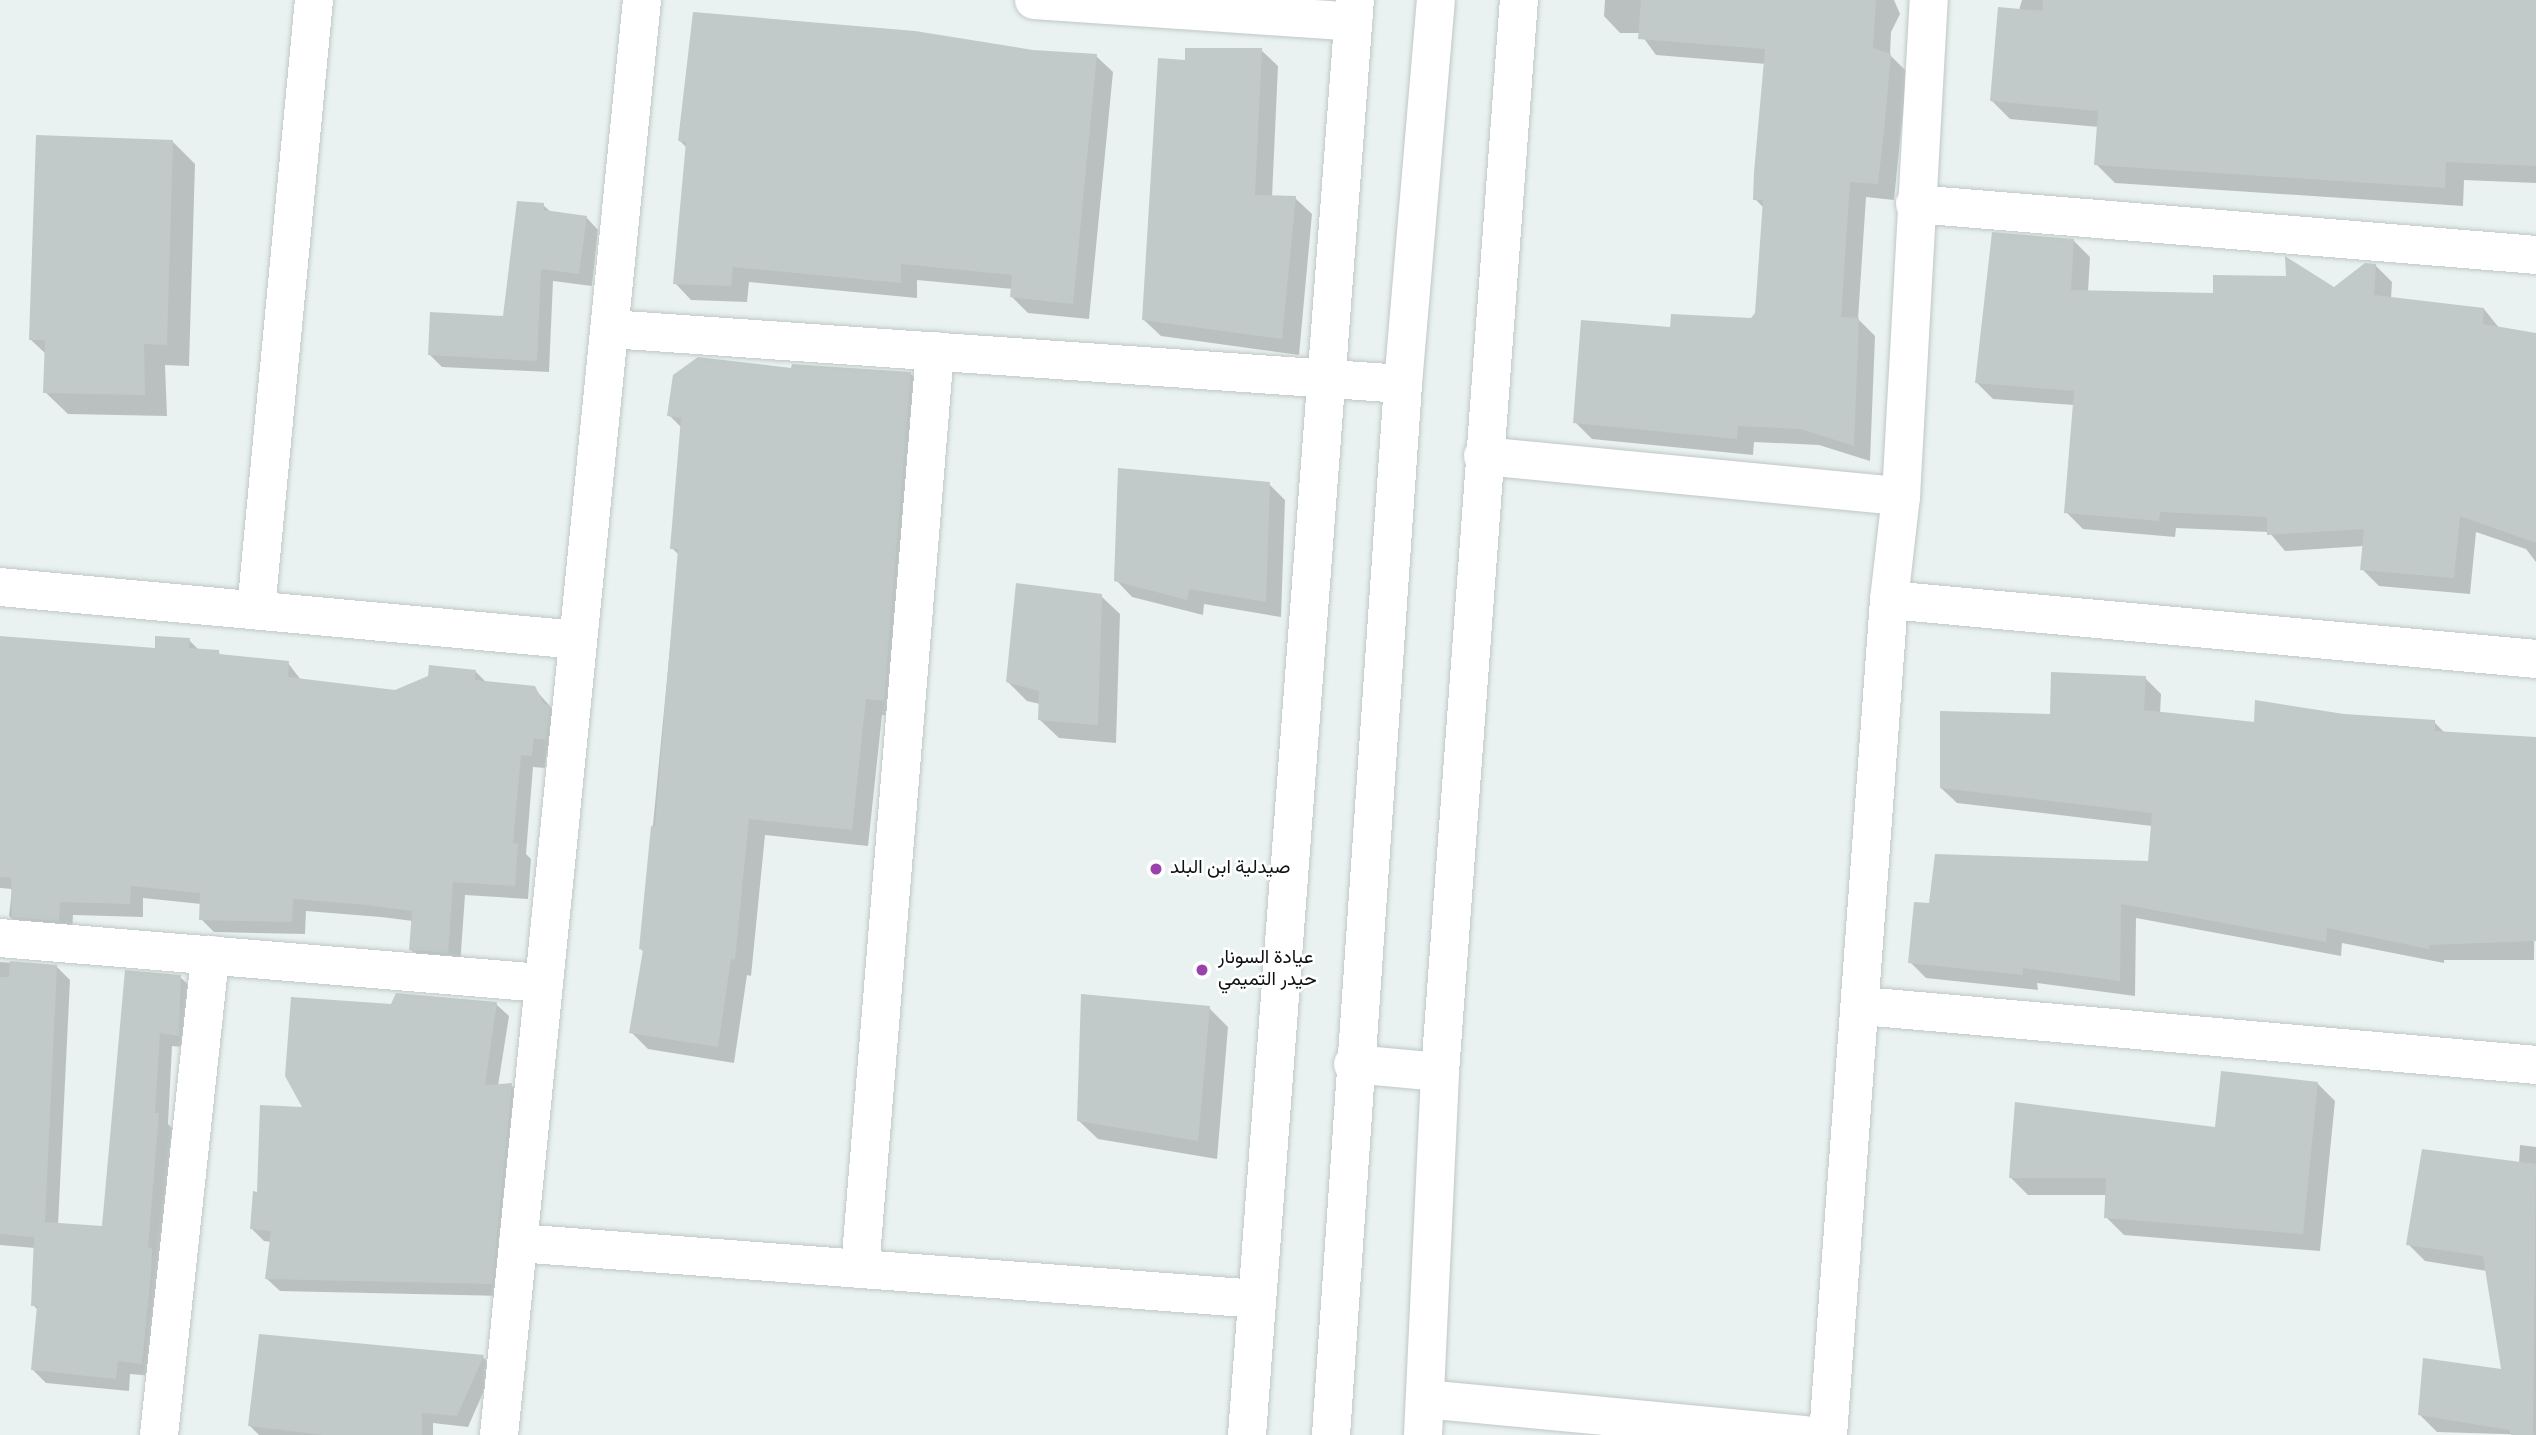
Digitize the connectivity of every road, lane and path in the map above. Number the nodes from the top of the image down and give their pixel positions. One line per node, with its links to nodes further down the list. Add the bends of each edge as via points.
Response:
1 (314, 0): 18 (street)
2 (642, 0): 10 (street)
3 (1034, 0): 7 (street)
4 (1436, 0): 13 (street)
5 (1519, 0): 14 (street)
6 (1929, 0): 8 (street)
7 (1354, 11): 12 (street)
8 (1915, 204): 9 (street); 15 (street)
9 (2536, 255)
10 (610, 329): 11 (street); 19 (street)
11 (935, 351): 12 (street); 29 (street)
12 (1326, 380): 13 (street); 30 (street)
13 (1403, 384): 25 (street)
14 (1483, 456): 15 (street); 27 (street)
15 (1902, 496): 17 (street)
16 (0, 587): 18 (street)
17 (1889, 600): 20 (street); 24 (street)
18 (256, 610): 19 (street)
19 (578, 640): 23 (street)
20 (2536, 659)
21 (0, 938): 22 (street)
22 (210, 955): 23 (street); 32 (street)
23 (542, 983): 28 (street)
24 (1862, 1006): 26 (street); 37 (street)
25 (1353, 1063): 27 (street); 35 (street)
26 (2536, 1065)
27 (1440, 1072): 31 (street)
28 (518, 1242): 29 (street); 33 (street)
29 (860, 1269): 30 (street)
30 (1257, 1299): 34 (street)
31 (1424, 1417): 36 (street)
32 (159, 1435)
33 (499, 1435)
34 (1247, 1435)
35 (1331, 1435)
36 (1802, 1435)
37 (1828, 1435)

